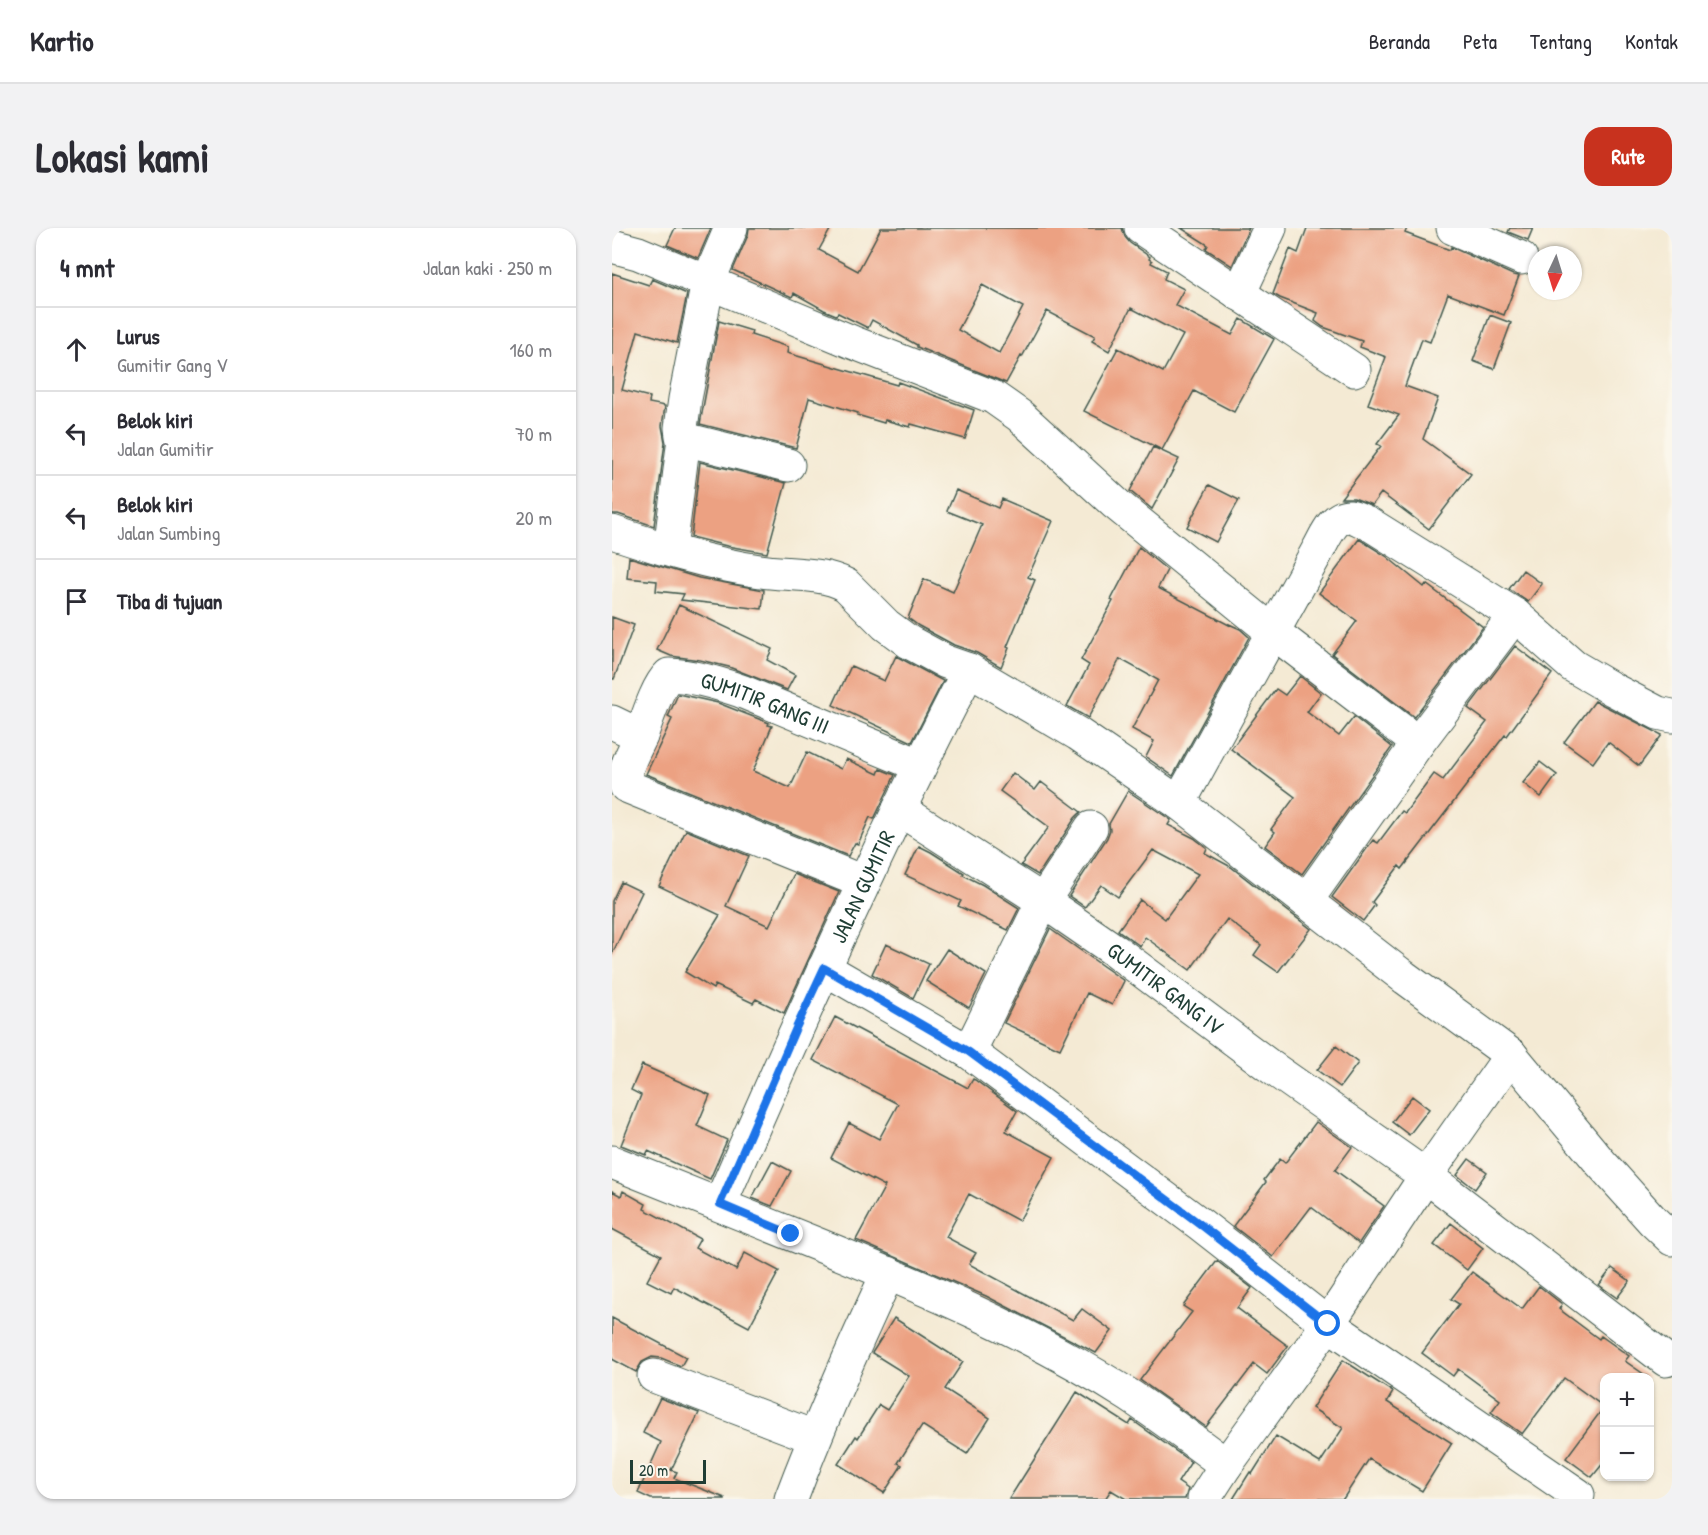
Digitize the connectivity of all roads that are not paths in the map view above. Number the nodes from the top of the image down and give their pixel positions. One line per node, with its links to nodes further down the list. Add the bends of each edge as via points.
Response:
1 (731, 228): 7 (street)
2 (1141, 228): 8 (street)
3 (1270, 228): 8 (street)
4 (1453, 228): 6 (street)
5 (632, 243): 7 (street)
6 (1521, 258)
7 (708, 282): 10 (street, via 685,399 681,428); 15 (street, via 993,397)
8 (1239, 294): 9 (street)
9 (1354, 370)
10 (684, 438): 11 (street); 13 (street)
11 (788, 465)
12 (612, 532): 13 (street)
13 (670, 550): 16 (street, via 759,571 840,582 909,642)
14 (1515, 615): 15 (street, via 1351,516 1332,526); 17 (street, via 1574,666 1658,713); 19 (street)
15 (1273, 632): 19 (street); 21 (street)
16 (969, 670): 20 (street, JALAN GUMITIR); 21 (street, via 1078,734)
17 (1672, 716)
18 (626, 729): 20 (street, GUMITIR GANG III, via 669,675 680,675 741,691); 24 (street, via 626,786)
19 (1418, 743): 26 (street)
20 (919, 765): 22 (street, JALAN GUMITIR)
21 (1179, 803): 26 (street)
22 (898, 809): 24 (street, JALAN GUMITIR); 25 (street, GUMITIR GANG IV)
23 (1091, 828): 25 (street)
24 (863, 882): 27 (street, JALAN GUMITIR)
25 (1043, 901): 28 (street); 31 (street, GUMITIR GANG IV)
26 (1306, 901): 29 (street)
27 (824, 968): 28 (street); 32 (street, JALAN GUMITIR)
28 (969, 1052): 35 (street)
29 (1511, 1054): 31 (street); 33 (street, via 1600,1162)
30 (612, 1162): 32 (street)
31 (1426, 1176): 35 (street); 36 (street, GUMITIR GANG IV)
32 (720, 1204): 34 (street)
33 (1672, 1239)
34 (888, 1273): 38 (street); 39 (street, via 1006,1327 1087,1371 1156,1414)
35 (1328, 1324): 39 (street); 40 (street)
36 (1666, 1360)
37 (654, 1376): 38 (street)
38 (814, 1437): 41 (street)
39 (1226, 1465): 42 (street)
40 (1578, 1495)
41 (791, 1499)
42 (1204, 1499)

